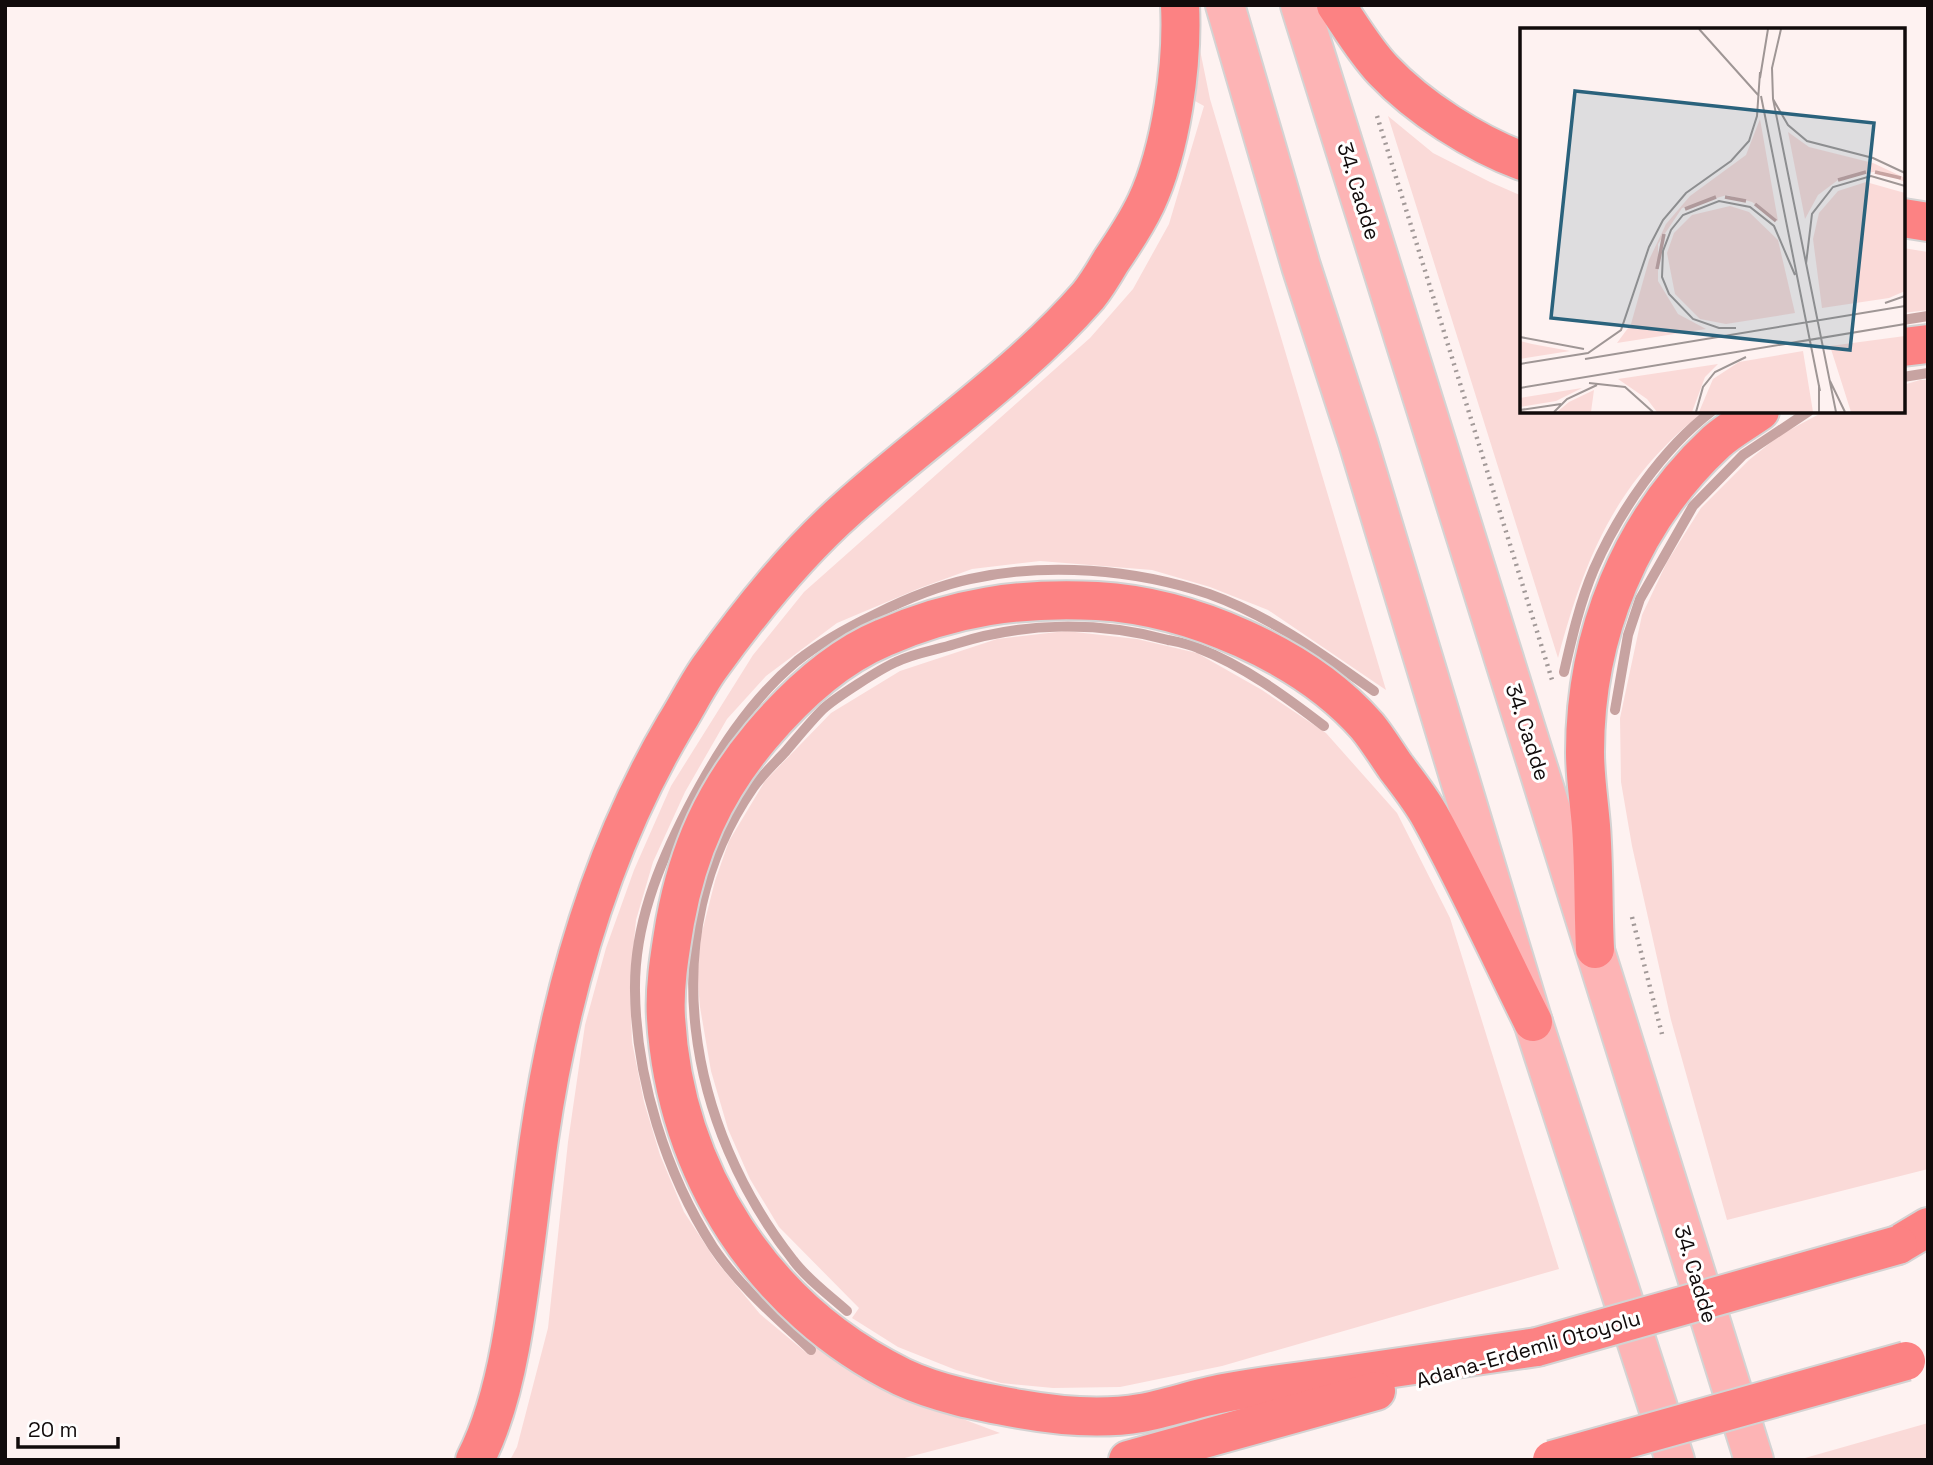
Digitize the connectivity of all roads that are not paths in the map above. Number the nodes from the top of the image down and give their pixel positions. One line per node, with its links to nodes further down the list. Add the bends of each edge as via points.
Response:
1 (1180, 5): 16 (highway, via 1175,100 1159,164 1130,233 1090,293 1045,339 847,509 779,577 708,670 652,764 613,847 579,945 555,1041 506,1371)
2 (1224, 5): 12 (main road)
3 (1300, 5): 11 (main road, 34. Cadde)
4 (1336, 5): 5 (highway, via 1382,69 1423,105 1475,139)
5 (1520, 160)
6 (1905, 218): 7 (highway)
7 (1928, 222)
8 (1928, 344): 9 (highway)
9 (1905, 347)
10 (1757, 413): 11 (highway, via 1718,440 1672,489 1620,576 1601,627 1591,674 1585,752)
11 (1595, 949): 20 (main road, 34. Cadde)
12 (1533, 1022): 14 (highway, via 1427,811 1366,725 1299,669 1242,638 1196,619 1126,602 992,603 881,638 817,680 776,718 734,769 704,821 689,864 668,961 666,1015 684,1124 706,1180 737,1235 769,1277 812,1320 905,1378 945,1392 1077,1417 1138,1414 1223,1393); 19 (main road)
13 (1918, 1236): 14 (highway, Adana-Erdemli Otoyolu, bridge)
14 (1537, 1347): 17 (highway, Adana-Erdemli Otoyolu)
15 (1921, 1359): 18 (highway, bridge)
16 (475, 1460)
17 (1128, 1460)
18 (1552, 1460)
19 (1675, 1460)
20 (1754, 1460)

